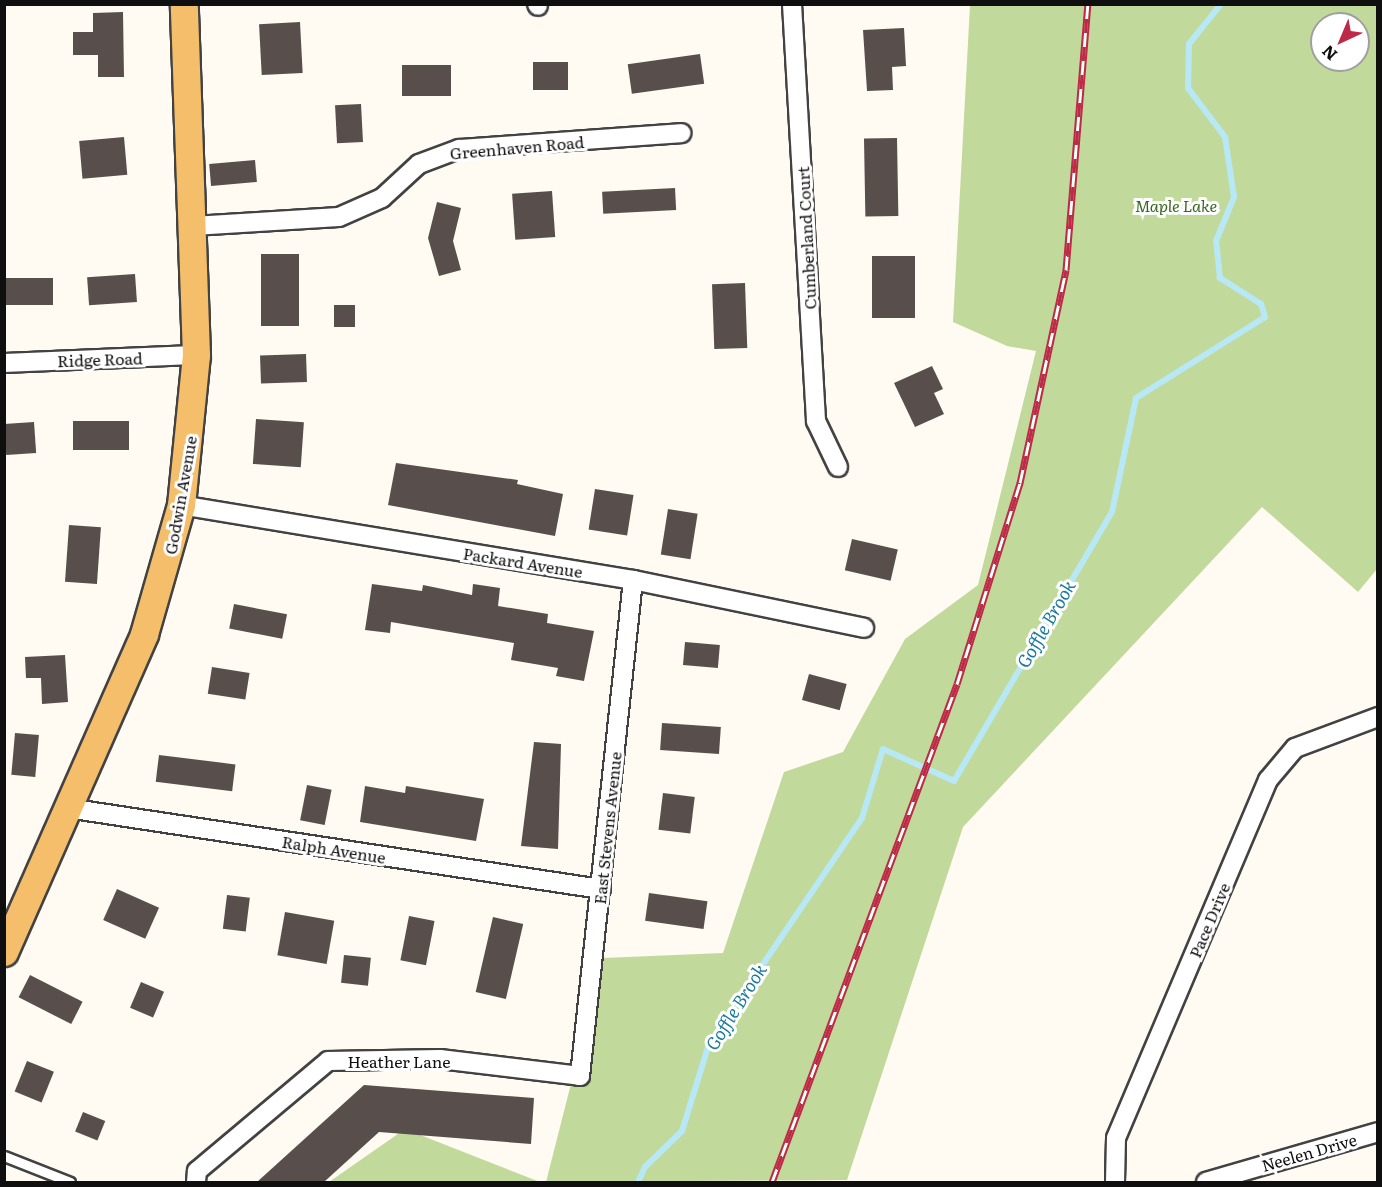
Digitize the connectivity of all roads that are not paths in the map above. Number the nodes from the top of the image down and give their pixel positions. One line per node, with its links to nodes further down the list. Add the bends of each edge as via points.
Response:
1 (184, 4): 4 (main road, Godwin Avenue)
2 (792, 4): 7 (street, Cumberland Court, via 816,421)
3 (681, 133): 4 (street, Greenhaven Road, via 459,149 419,164 382,198 339,217)
4 (193, 226): 5 (main road, Godwin Avenue)
5 (196, 355): 6 (street, Ridge Road); 8 (main road, Godwin Avenue)
6 (4, 363)
7 (838, 467)
8 (180, 505): 9 (street, Packard Avenue); 12 (main road, Godwin Avenue, via 144,634)
9 (633, 580): 10 (street, Packard Avenue); 13 (street, East Stevens Avenue)
10 (864, 628)
11 (1377, 717): 20 (street, Pace Drive, via 1295,748 1279,761 1268,780 1116,1138)
12 (67, 808): 13 (street, Ralph Avenue); 14 (main road, Godwin Avenue)
13 (601, 889): 15 (street, East Stevens Avenue)
14 (4, 952)
15 (580, 1076): 19 (street, Heather Lane, via 440,1059 328,1061 197,1171)
16 (1377, 1132): 21 (street, Neelen Drive)
17 (4, 1156): 18 (lane)
18 (70, 1182)
19 (196, 1182)
20 (1115, 1182)
21 (1206, 1182)

